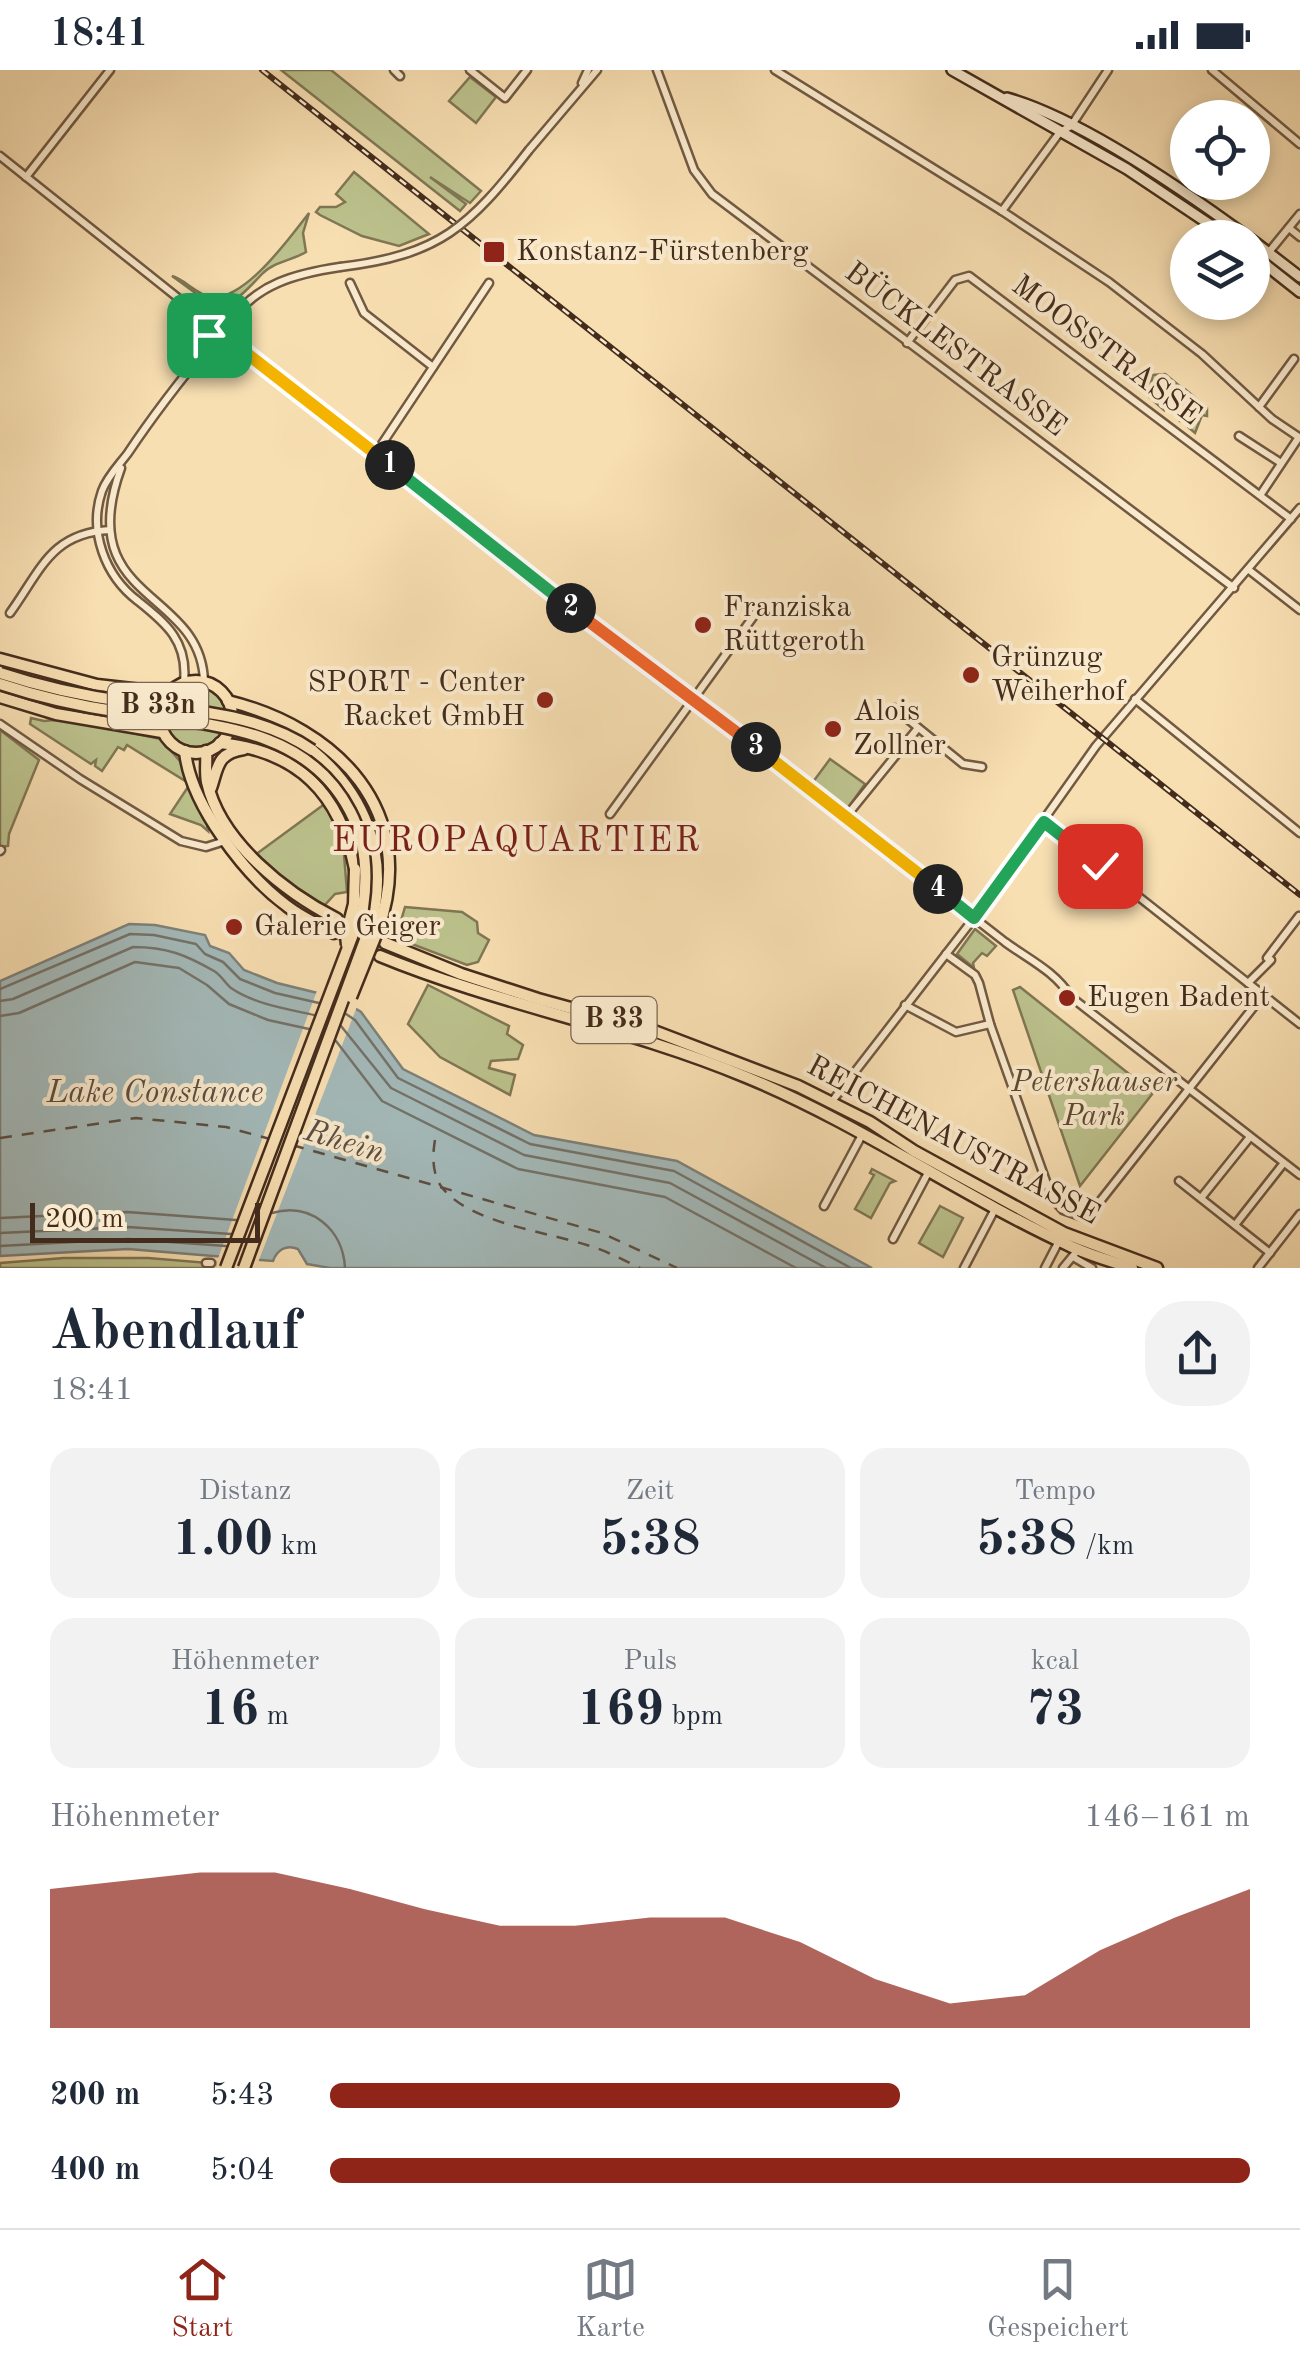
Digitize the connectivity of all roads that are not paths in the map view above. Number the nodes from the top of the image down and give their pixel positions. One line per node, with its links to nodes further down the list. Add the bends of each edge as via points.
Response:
1 (110, 70): 18 (street)
2 (470, 70): 3 (street, via 505,98)
3 (527, 70)
4 (588, 70): 12 (street)
5 (597, 70): 12 (street)
6 (657, 70): 36 (street, BÜCKLESTRASSE, via 700,181)
7 (775, 70): 19 (street)
8 (952, 70): 11 (main road)
9 (1108, 70): 14 (street)
10 (1212, 70): 16 (street)
11 (966, 73): 13 (main road)
12 (580, 88): 32 (street, bridge, via 478,212 440,241 408,255 304,273 271,286)
13 (1000, 96): 14 (main road); 15 (main road)
14 (1071, 126): 15 (street); 22 (main road)
15 (1060, 132): 19 (street); 21 (main road)
16 (1300, 144)
17 (0, 156): 18 (street)
18 (26, 177): 33 (street)
19 (1002, 211): 39 (street, via 1161,321)
20 (1300, 214): 23 (street)
21 (1204, 220)
22 (1222, 220)
23 (1289, 228): 24 (street); 25 (street)
24 (1300, 237)
25 (1270, 250)
26 (1270, 254): 28 (main road)
27 (1270, 268): 31 (main road)
28 (1300, 277)
29 (350, 283): 38 (street, via 364,313)
30 (489, 283): 38 (street)
31 (1300, 292)
32 (230, 323): 33 (street); 35 (street, via 236,332)
33 (212, 325): 34 (street)
34 (212, 342): 35 (street); 43 (street)
35 (232, 342): 42 (street)
36 (907, 343): 45 (street, MOOSSTRASSE, via 955,280 969,276); 51 (street, BÜCKLESTRASSE)
37 (1294, 359): 39 (street)
38 (433, 367): 42 (street)
39 (1259, 407): 41 (street)
40 (1240, 436): 44 (street)
41 (1300, 438): 44 (street)
42 (376, 452): 62 (street)
43 (126, 455): 48 (street); 49 (street, via 104,487)
44 (1281, 464): 45 (street)
45 (1261, 494): 47 (street, MOOSSTRASSE)
46 (1300, 508): 47 (street)
47 (1291, 519): 50 (street)
48 (110, 530): 49 (street); 58 (street, via 126,575 190,636)
49 (97, 531): 54 (street, via 54,550); 57 (street, via 117,580 178,640 186,660)
50 (1249, 570): 51 (street); 53 (street)
51 (1234, 588): 63 (street)
52 (761, 606): 62 (street)
53 (1300, 610)
54 (10, 613)
55 (0, 659): 60 (main road, via 82,682)
56 (0, 673): 89 (main road, B 33n, bridge, via 86,696 250,721 293,738 327,762 361,807 378,878 372,921)
57 (184, 682): 58 (main road); 60 (main road)
58 (204, 682): 64 (main road)
59 (0, 684): 84 (main road, B 33n, bridge, via 86,706 241,730 310,762 346,802 362,840 365,893)
60 (168, 693): 68 (main road, via 160,708)
61 (0, 697): 68 (main road)
62 (693, 698): 75 (street); 76 (street)
63 (1135, 699): 77 (street); 78 (street)
64 (228, 701): 69 (main road, via 231,721); 89 (main road, B 33n, bridge, via 268,712 320,740 366,790 381,823 389,893 354,994)
65 (894, 708): 67 (street)
66 (0, 724): 79 (street, via 181,840 206,847)
67 (918, 728): 73 (street, via 963,764); 76 (street)
68 (162, 732): 71 (main road)
69 (220, 743): 70 (main road, B 33n); 72 (main road)
70 (249, 747): 74 (main road, via 220,759); 84 (main road, B 33n, bridge, via 303,773 334,808 356,888)
71 (185, 751): 72 (main road); 79 (main road, via 199,795)
72 (206, 751): 74 (main road)
73 (982, 767)
74 (210, 792): 79 (main road)
75 (610, 814)
76 (844, 819): 81 (street)
77 (1044, 822): 81 (street); 86 (street)
78 (1300, 833)
79 (230, 838): 82 (main road, via 278,899); 82 (main road, via 271,878 333,917)
80 (1299, 916): 86 (street)
81 (974, 918): 85 (street); 92 (street)
82 (316, 924): 83 (main road)
83 (334, 933)
84 (348, 950): 112 (main road, B 33n, bridge)
85 (946, 954): 88 (street); 90 (street, via 975,975)
86 (1248, 983): 87 (street)
87 (1263, 995): 91 (street); 92 (street)
88 (905, 1005): 90 (street, via 956,1032); 93 (street)
89 (341, 1009): 113 (main road, B 33n, bridge)
90 (990, 1024): 92 (street, via 1052,1198 1083,1217)
91 (1300, 1024)
92 (1188, 1090): 97 (street)
93 (832, 1102): 94 (street); 94 (main road, REICHENAUSTRASSE / B 33, via 685,1042 538,999 386,943 378,948 381,956 477,993 695,1056); 95 (main road, REICHENAUSTRASSE / B 33)
94 (823, 1113): 96 (main road, REICHENAUSTRASSE / B 33)
95 (877, 1126): 96 (main road); 118 (main road, REICHENAUSTRASSE / B 33, via 1064,1233)
96 (862, 1134): 99 (main road, REICHENAUSTRASSE / B 33); 103 (street)
97 (1250, 1138): 98 (street); 102 (street)
98 (1283, 1164): 100 (street); 106 (street)
99 (929, 1172): 104 (main road, REICHENAUSTRASSE / B 33); 107 (street)
100 (1300, 1175)
101 (1179, 1180): 102 (street)
102 (1201, 1198): 106 (street)
103 (824, 1206)
104 (996, 1208): 108 (main road, REICHENAUSTRASSE / B 33); 114 (street)
105 (1300, 1214): 110 (street)
106 (1235, 1225): 110 (street)
107 (893, 1239)
108 (1059, 1241): 109 (main road, REICHENAUSTRASSE / B 33); 111 (street)
109 (1076, 1253): 115 (street); 116 (street); 117 (main road, REICHENAUSTRASSE / B 33)
110 (1270, 1253): 119 (street)
111 (1047, 1267)
112 (226, 1268)
113 (244, 1268)
114 (964, 1268)
115 (1064, 1268)
116 (1092, 1268)
117 (1132, 1268)
118 (1157, 1268)
119 (1258, 1268)

